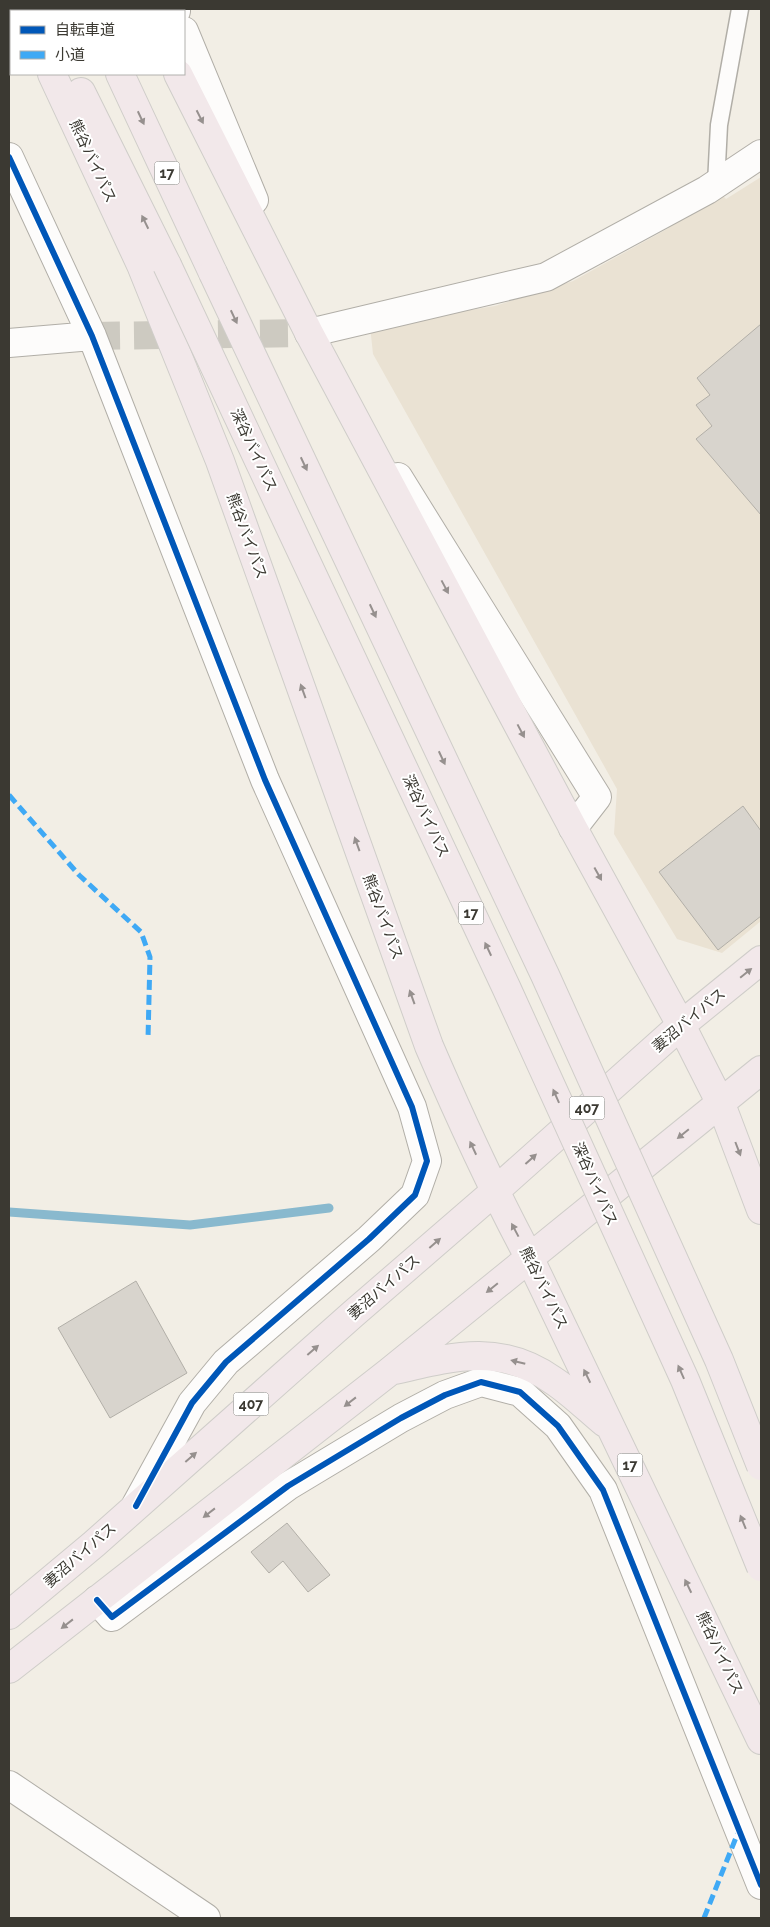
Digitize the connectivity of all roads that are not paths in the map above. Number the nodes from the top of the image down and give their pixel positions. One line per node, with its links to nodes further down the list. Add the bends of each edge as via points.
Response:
1 (740, 9): 9 (lane, via 718,126)
2 (185, 33): 10 (street)
3 (52, 75): 18 (highway, 熊谷バイパス / 17, one-way to 3, via 429,1046 217,452 141,265)
4 (72, 75): 25 (highway, 深谷バイパス / 17, one-way to 4, bridge, via 685,1380 510,996 167,265)
5 (120, 75): 23 (highway, 17, one-way to 23, bridge, via 545,975 718,1360)
6 (179, 75): 10 (highway, one-way to 10)
7 (761, 154): 9 (street)
8 (9, 157): 11 (street)
9 (716, 184): 10 (street, via 546,277)
10 (310, 333): 13 (highway, one-way to 13); 13 (street, via 597,797)
11 (92, 336): 12 (street); 24 (street, via 265,780 412,1107 427,1161 415,1195 369,1239 226,1362 192,1402)
12 (9, 343)
13 (573, 828): 15 (highway, one-way to 15)
14 (761, 960): 15 (highway, 妻沼バイパス / 407, one-way to 14)
15 (681, 1025): 17 (highway); 18 (highway, 妻沼バイパス / 407, one-way to 15)
16 (761, 1070): 17 (highway)
17 (721, 1104): 19 (highway, one-way to 19); 20 (highway, one-way to 20)
18 (494, 1192): 20 (highway, 熊谷バイパス / 17, one-way to 18); 24 (highway, 妻沼バイパス / 407, one-way to 18)
19 (761, 1210)
20 (529, 1257): 21 (highway, one-way to 21); 22 (highway, 熊谷バイパス / 17, one-way to 20)
21 (389, 1372): 22 (highway, one-way to 21, via 555,1381 525,1364 485,1355 448,1358); 26 (highway, one-way to 26)
22 (613, 1431): 29 (highway, 熊谷バイパス / 17, one-way to 22)
23 (761, 1466)
24 (136, 1506): 27 (highway, 妻沼バイパス / 407)
25 (761, 1567)
26 (97, 1600): 28 (highway, one-way to 28); 31 (street, via 112,1617 288,1486 445,1395 481,1382 520,1392 558,1426 603,1490)
27 (9, 1616)
28 (9, 1669)
29 (761, 1740)
30 (9, 1785): 32 (street)
31 (761, 1885)
32 (206, 1918)

